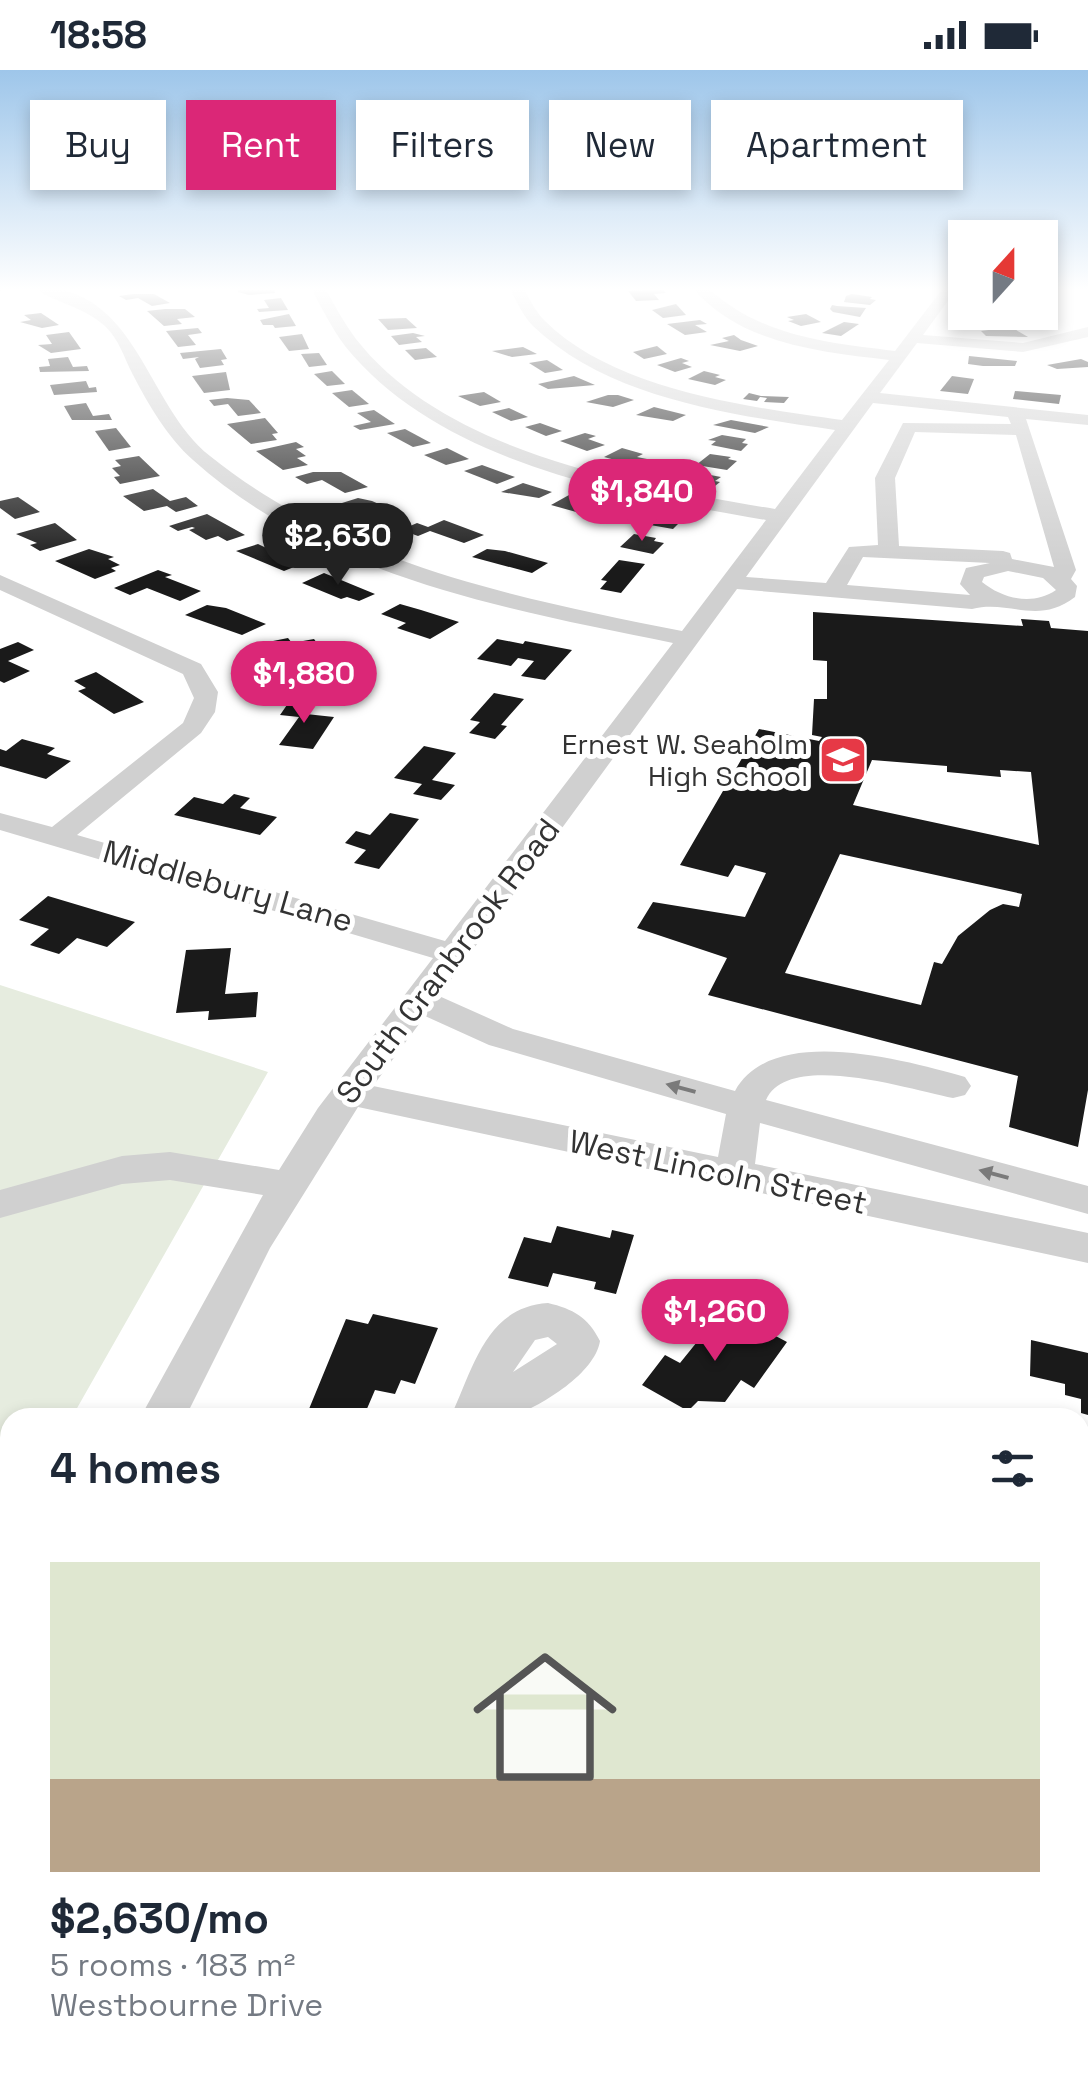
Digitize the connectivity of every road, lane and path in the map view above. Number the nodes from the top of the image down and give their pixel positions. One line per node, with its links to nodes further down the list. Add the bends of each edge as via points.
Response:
1 (145, 381): 16 (street, via 200,457 292,518 466,589)
2 (391, 381): 9 (street, via 470,431 597,479)
3 (640, 381): 8 (street, via 734,408)
4 (882, 381): 5 (street, South Cranbrook Road)
5 (870, 397): 7 (street); 8 (street, South Cranbrook Road)
6 (1088, 420): 7 (street)
7 (1018, 421): 10 (street, via 908,427 885,478); 11 (street)
8 (847, 426): 9 (street, South Cranbrook Road)
9 (780, 516): 13 (street, South Cranbrook Road)
10 (889, 552): 11 (street); 14 (street, via 856,551)
11 (1061, 569): 15 (street, via 1067,592 1051,603); 15 (street, via 982,568 971,584)
12 (0, 582): 18 (street, via 192,669 205,684 205,710 192,728)
13 (730, 582): 14 (street); 16 (street, South Cranbrook Road)
14 (832, 592): 15 (street, via 972,602)
15 (987, 597)
16 (689, 639): 19 (street, South Cranbrook Road)
17 (0, 820): 18 (street, Middlebury Lane)
18 (56, 837): 19 (street, Middlebury Lane)
19 (454, 954): 20 (street, South Cranbrook Road)
20 (418, 1000): 22 (street, South Cranbrook Road); 23 (street, one-way to 20, via 501,1038)
21 (954, 1086): 23 (street, via 798,1062 760,1078)
22 (349, 1093): 24 (street, West Lincoln Street); 25 (street, South Cranbrook Road)
23 (748, 1106): 24 (street); 26 (street, one-way to 23)
24 (734, 1176): 28 (street, West Lincoln Street)
25 (287, 1185): 27 (street, via 170,1166 122,1170); 29 (street, South Cranbrook Road)
26 (1088, 1200)
27 (0, 1204)
28 (1088, 1248)
29 (167, 1408)

